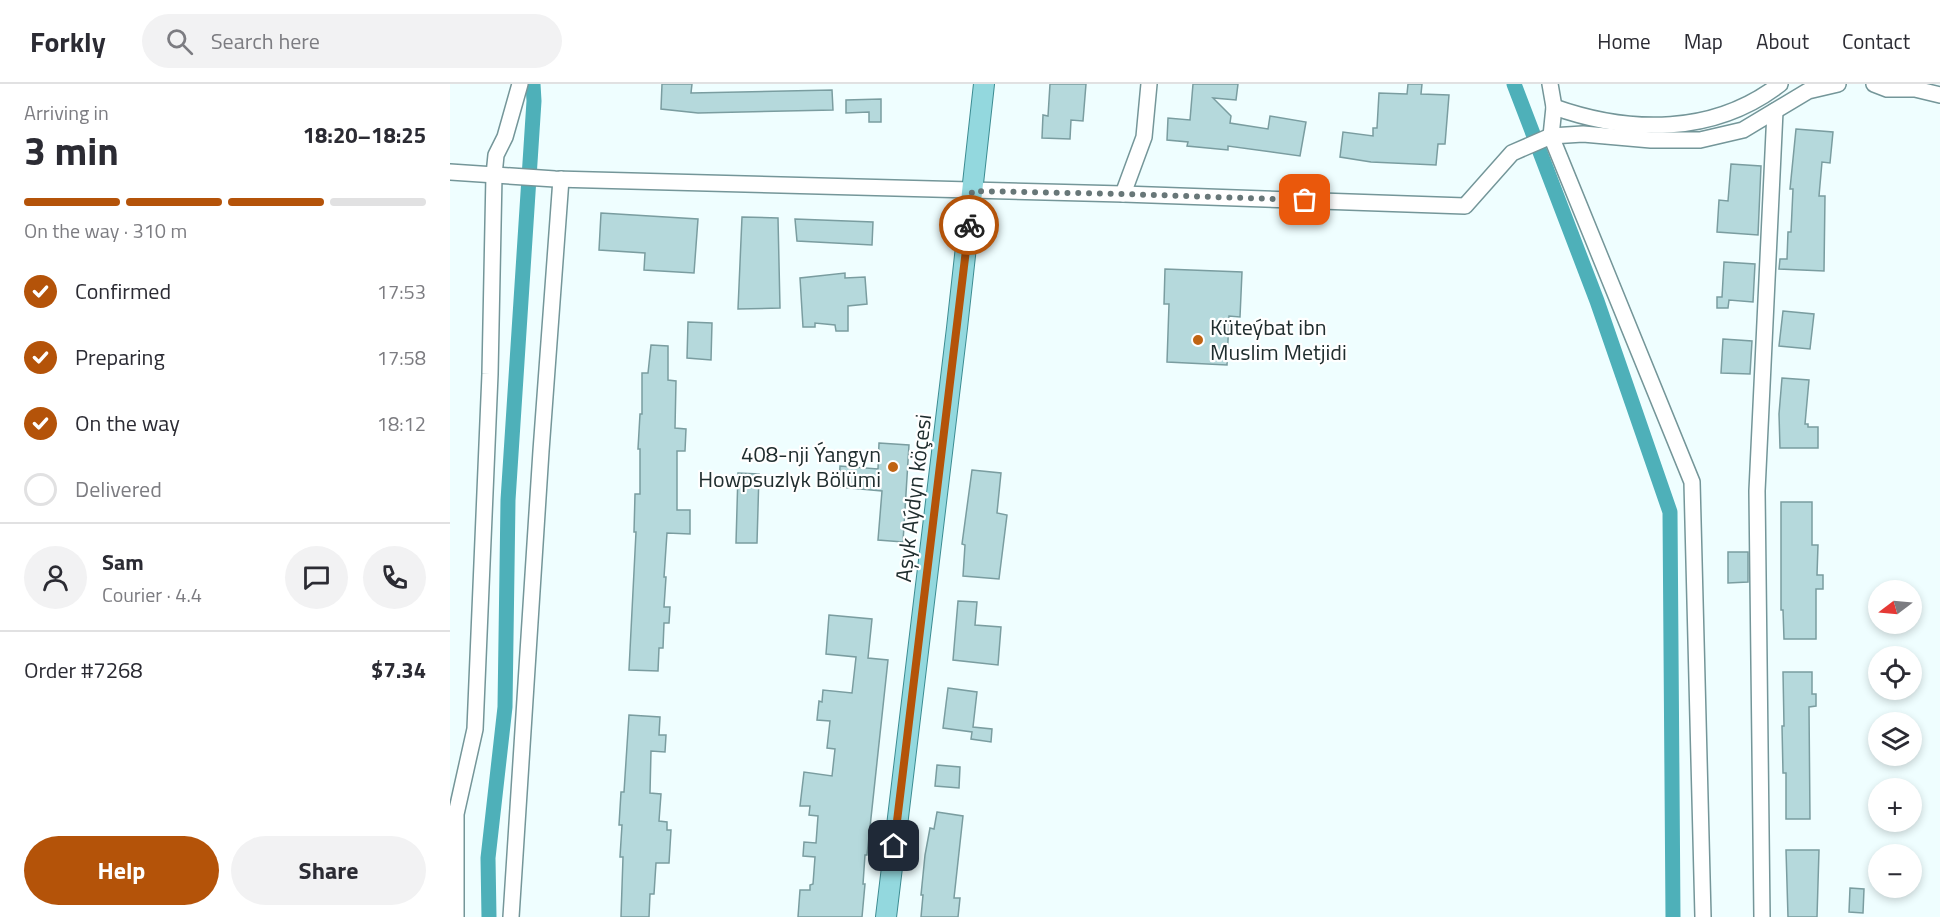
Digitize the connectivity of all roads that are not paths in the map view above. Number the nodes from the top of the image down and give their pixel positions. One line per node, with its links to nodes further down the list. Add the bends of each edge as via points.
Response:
1 (520, 84): 13 (street, via 496,155)
2 (984, 84): 15 (main road, Aşyk Aýdyn köçesi)
3 (1149, 84): 16 (street, via 1144,136)
4 (1550, 84): 9 (street)
5 (1780, 84): 9 (street, via 1762,98 1709,120 1678,125 1613,122)
6 (1838, 84): 10 (street, via 1808,91)
7 (1875, 84): 8 (street)
8 (1940, 95)
9 (1554, 106): 11 (street)
10 (1775, 111): 11 (street, via 1743,130 1700,140); 21 (street, via 1757,491)
11 (1551, 136): 16 (street, via 1512,153 1465,206); 20 (street, via 1692,482)
12 (450, 172): 13 (street)
13 (496, 175): 14 (street); 17 (street, via 476,729 456,814)
14 (558, 179): 15 (street); 18 (street)
15 (972, 191): 16 (street); 19 (main road, Aşyk Aýdyn köçesi)
16 (1123, 194)
17 (456, 917)
18 (511, 917)
19 (886, 917)
20 (1703, 917)
21 (1762, 917)

